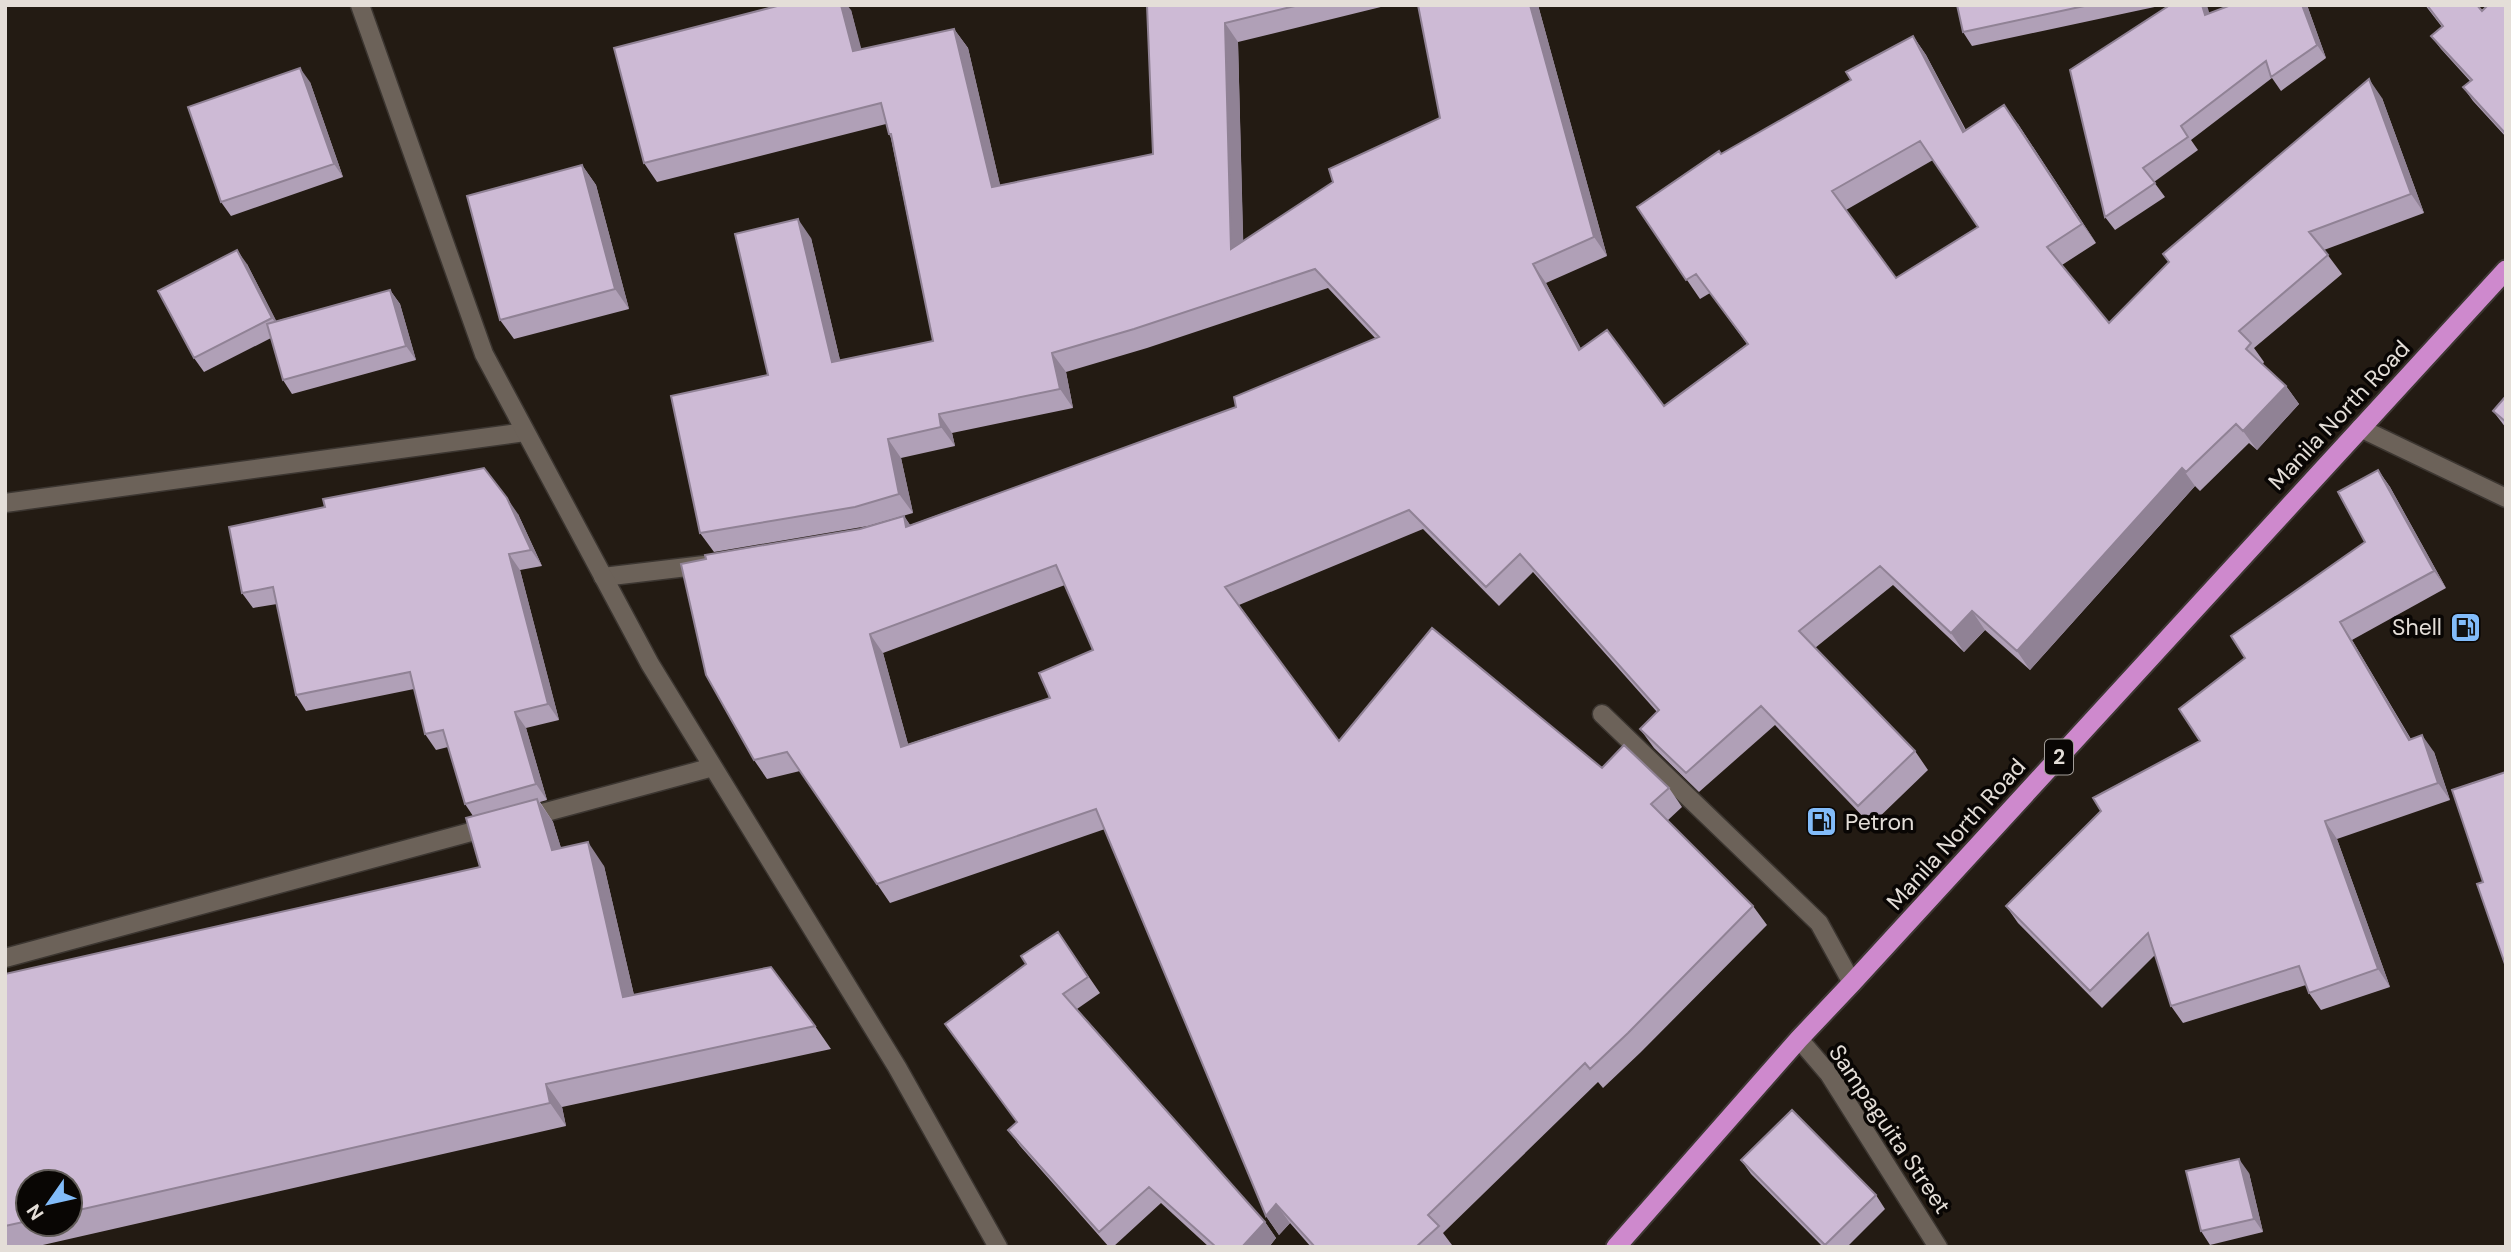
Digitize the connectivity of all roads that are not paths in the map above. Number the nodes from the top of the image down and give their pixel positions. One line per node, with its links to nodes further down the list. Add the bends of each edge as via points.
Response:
1 (360, 5): 4 (street, via 484,354)
2 (2506, 270): 3 (highway, Manila North Road / 2)
3 (2360, 428): 5 (street); 12 (highway, Manila North Road / 2)
4 (525, 432): 6 (street); 8 (street)
5 (2506, 498)
6 (5, 503)
7 (721, 563): 8 (street)
8 (603, 577): 10 (street)
9 (1602, 715): 12 (street, via 1819,923)
10 (713, 767): 11 (street); 14 (street, via 898,1068)
11 (5, 958)
12 (1852, 984): 13 (highway, Manila North Road / 2)
13 (1799, 1039): 15 (highway, Manila North Road / 2); 16 (street, Sampaguita Street, via 1829,1074)
14 (998, 1247)
15 (1616, 1247)
16 (1938, 1247)

